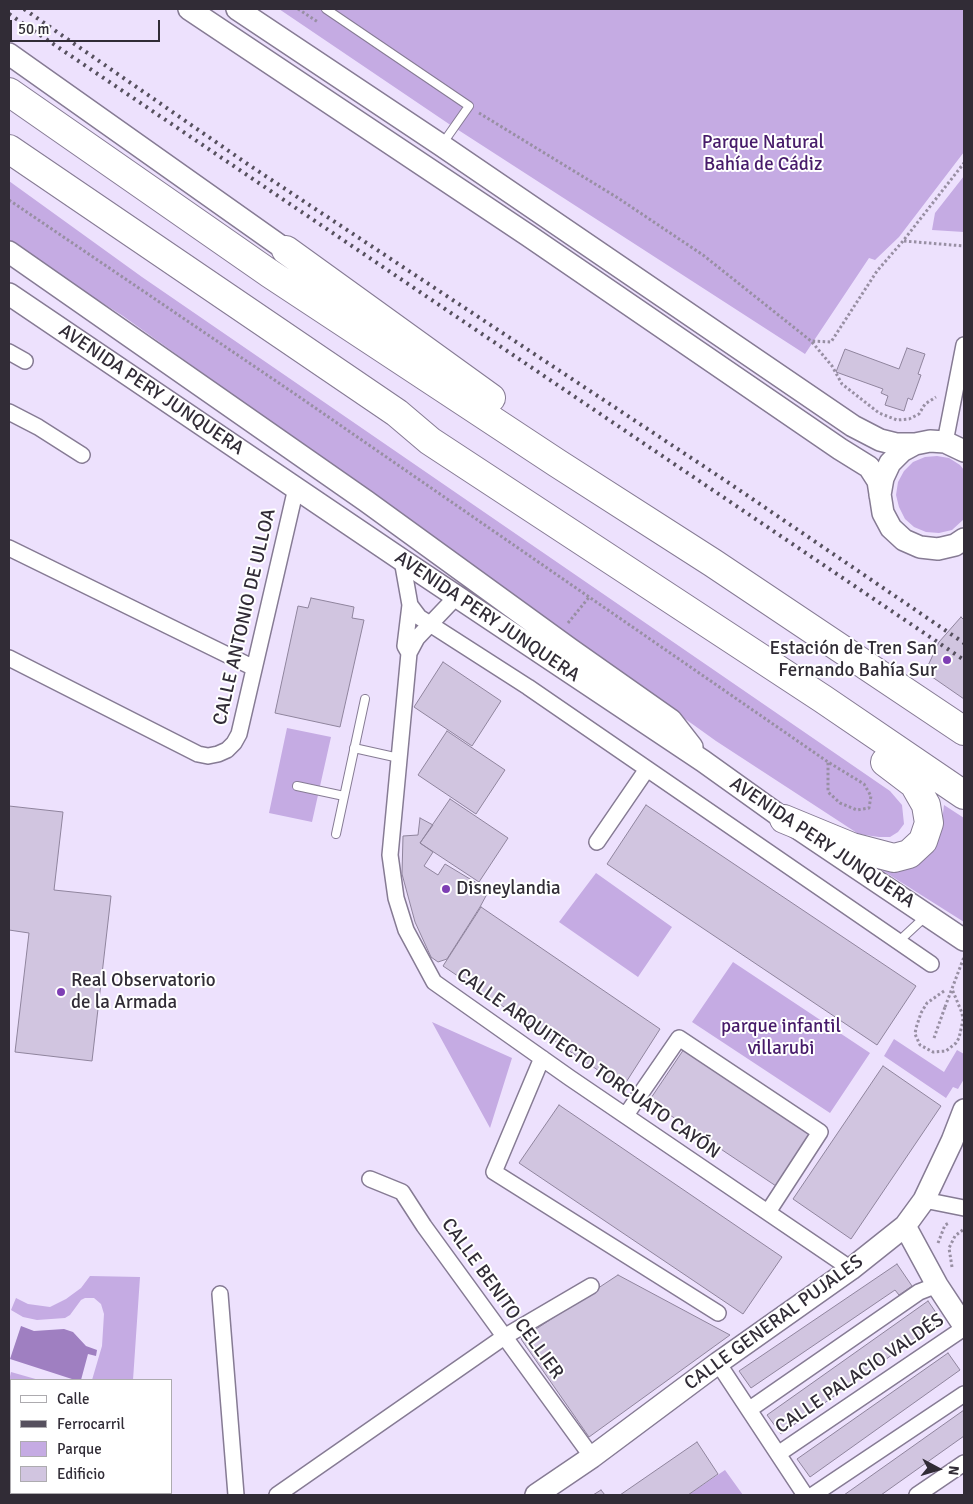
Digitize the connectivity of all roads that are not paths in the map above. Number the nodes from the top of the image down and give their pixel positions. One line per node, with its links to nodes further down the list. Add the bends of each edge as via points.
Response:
1 (188, 9): 20 (street, via 869,467 878,481)
2 (237, 9): 6 (street)
3 (326, 9): 6 (lane, via 469,106)
4 (9, 54): 8 (street)
5 (9, 92): 18 (highway, via 277,278)
6 (442, 146): 15 (street, via 853,426 880,440)
7 (9, 149): 31 (highway, via 397,413 430,441)
8 (286, 250): 18 (highway, via 523,421)
9 (9, 252): 35 (street, via 366,501 671,720)
10 (9, 294): 19 (street, AVENIDA PERY JUNQUERA)
11 (964, 345): 16 (street, via 954,398)
12 (9, 352): 13 (street)
13 (25, 360)
14 (9, 412): 17 (street)
15 (916, 444): 16 (street, via 930,441); 20 (street, via 902,451 890,463)
16 (955, 446)
17 (82, 455)
18 (557, 463): 32 (highway)
19 (296, 488): 23 (street, AVENIDA PERY JUNQUERA); 29 (street, CALLE ANTONIO DE ULLOA)
20 (880, 495): 21 (street, via 883,513 891,528 904,540 920,547 938,549)
21 (961, 543)
22 (9, 548): 29 (street)
23 (402, 560): 24 (street, AVENIDA PERY JUNQUERA); 25 (street, CALLE ARQUITECTO TORCUATO CAYÓN)
24 (456, 597): 26 (street); 35 (street, AVENIDA PERY JUNQUERA)
25 (410, 605): 26 (street, via 419,617); 27 (street, CALLE ARQUITECTO TORCUATO CAYÓN, via 405,646)
26 (432, 624): 27 (street, via 417,638); 36 (street)
27 (409, 653): 34 (street, CALLE ARQUITECTO TORCUATO CAYÓN)
28 (9, 658): 29 (street, CALLE ANTONIO DE ULLOA, via 198,754 208,756 227,750 239,734)
29 (254, 668)
30 (365, 699): 33 (lane)
31 (823, 700): 38 (highway); 40 (highway, via 855,741 914,784 926,805 929,823 923,841 909,854 894,858 852,846)
32 (964, 731)
33 (354, 748): 34 (lane); 39 (lane)
34 (399, 758): 47 (street, CALLE ARQUITECTO TORCUATO CAYÓN, via 390,854 396,898 406,930 434,982)
35 (702, 761): 40 (street, AVENIDA PERY JUNQUERA)
36 (647, 769): 42 (street); 45 (street)
37 (297, 786): 39 (lane)
38 (964, 795)
39 (344, 796): 41 (lane)
40 (784, 819): 43 (street, AVENIDA PERY JUNQUERA)
41 (336, 834)
42 (597, 842)
43 (927, 915): 44 (street, AVENIDA PERY JUNQUERA); 45 (lane)
44 (964, 940)
45 (898, 942): 46 (street)
46 (930, 964)
47 (542, 1058): 49 (street, CALLE ARQUITECTO TORCUATO CAYÓN); 59 (street, via 494,1172)
48 (964, 1110): 51 (street, CALLE GENERAL PUJALES)
49 (626, 1115): 53 (street, CALLE ARQUITECTO TORCUATO CAYÓN); 53 (street, via 679,1038 820,1132)
50 (370, 1179): 61 (street, CALLE BENITO CELLIER, via 402,1192)
51 (924, 1200): 52 (street); 54 (street, CALLE GENERAL PUJALES)
52 (962, 1208)
53 (768, 1212): 55 (street, CALLE ARQUITECTO TORCUATO CAYÓN)
54 (905, 1226): 55 (street, CALLE GENERAL PUJALES); 56 (street)
55 (851, 1268): 62 (street, CALLE GENERAL PUJALES)
56 (937, 1285): 60 (street); 64 (street, via 919,1292)
57 (591, 1286): 61 (street)
58 (220, 1294): 68 (street)
59 (718, 1313)
60 (964, 1327): 65 (street, CALLE PALACIO VALDÉS)
61 (504, 1337): 66 (street, CALLE BENITO CELLIER); 69 (street)
62 (718, 1363): 64 (street); 66 (street, CALLE GENERAL PUJALES)
63 (964, 1394): 72 (street)
64 (750, 1409): 65 (street)
65 (778, 1454): 71 (street)
66 (592, 1456): 70 (street, CALLE GENERAL PUJALES)
67 (964, 1464): 73 (street)
68 (236, 1495)
69 (277, 1495)
70 (536, 1495)
71 (805, 1495)
72 (813, 1495)
73 (917, 1495)

